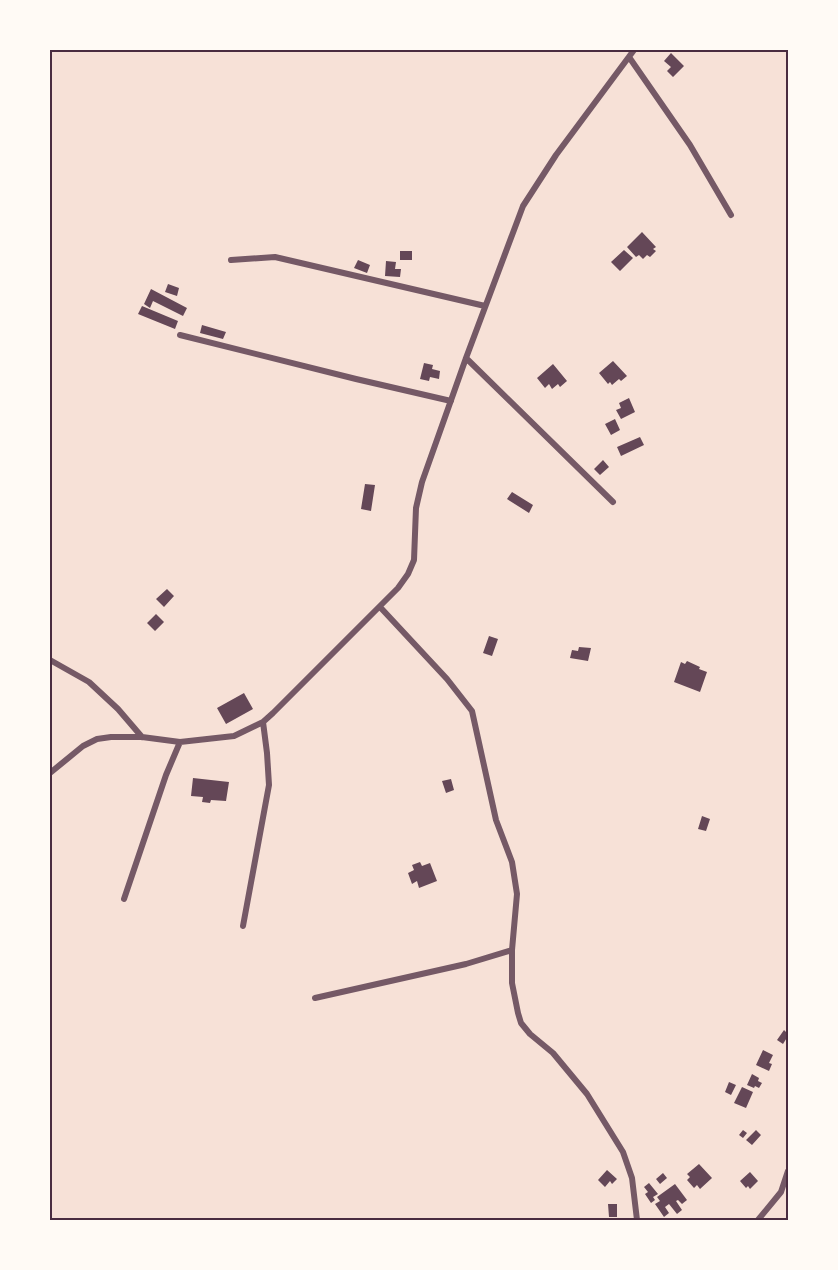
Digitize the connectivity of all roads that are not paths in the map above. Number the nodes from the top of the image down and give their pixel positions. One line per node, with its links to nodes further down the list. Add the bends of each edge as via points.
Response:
1 (634, 50): 2 (street)
2 (629, 57): 3 (street, via 690,145); 5 (street, via 523,206)
3 (731, 215)
4 (231, 260): 5 (street, via 275,257)
5 (485, 306): 7 (street)
6 (180, 335): 8 (street)
7 (466, 358): 8 (street); 9 (street)
8 (451, 401): 10 (street, via 422,482 416,508 414,560 408,574)
9 (613, 502)
10 (380, 607): 12 (street); 18 (street, via 472,711 496,820 512,862 517,894)
11 (50, 660): 13 (street, via 89,682)
12 (263, 722): 14 (street, via 234,736); 17 (street, via 268,785)
13 (142, 737): 14 (street); 15 (street, via 97,739)
14 (180, 742): 16 (street)
15 (50, 772)
16 (124, 899)
17 (243, 926)
18 (512, 950): 19 (street); 21 (street, via 512,983 521,1023 553,1053 587,1094 623,1152 632,1178)
19 (315, 998)
20 (789, 1171): 22 (street, via 780,1192)
21 (637, 1221)
22 (758, 1221)

